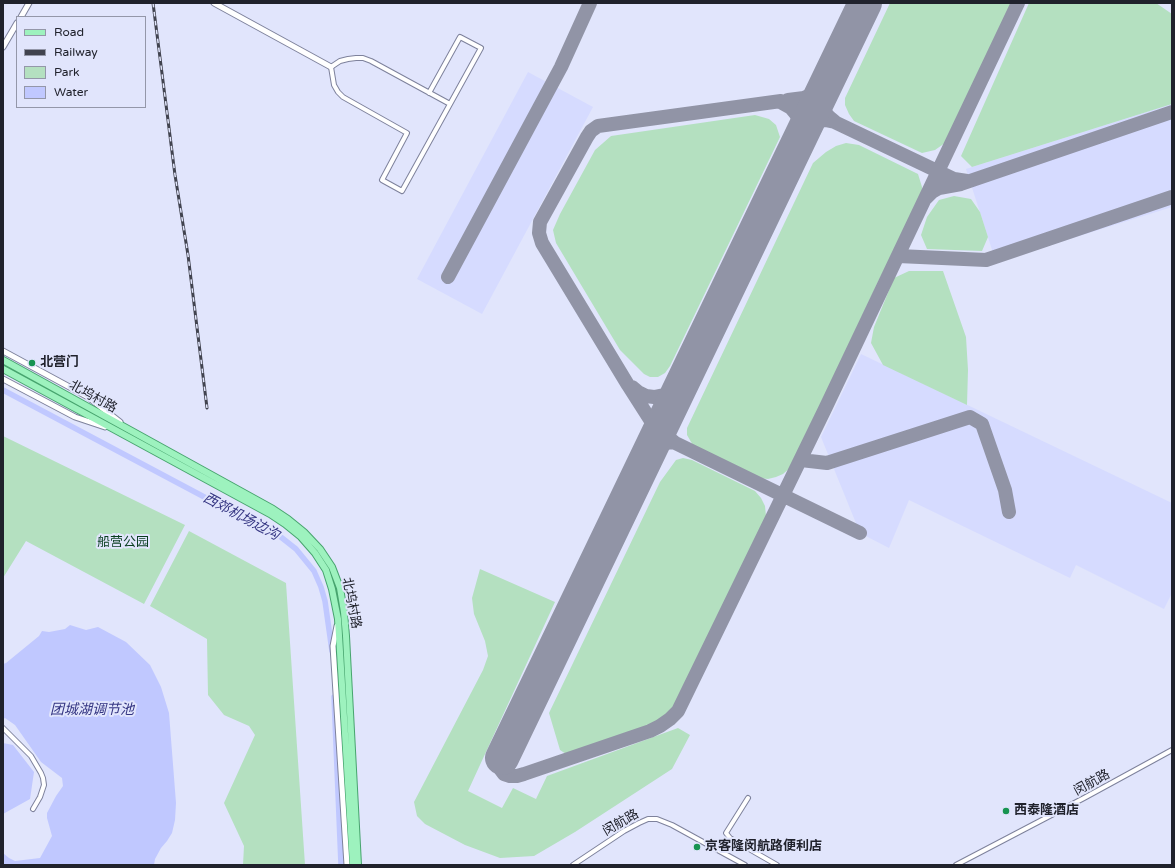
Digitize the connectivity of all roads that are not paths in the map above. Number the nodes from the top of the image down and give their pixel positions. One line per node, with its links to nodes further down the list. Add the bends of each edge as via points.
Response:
1 (29, 3): 3 (street)
2 (214, 3): 6 (street)
3 (21, 16)
4 (16, 25): 5 (street)
5 (3, 47)
6 (331, 67): 7 (street, via 340,61 363,58); 8 (street, via 334,85 343,97 407,133 382,180 402,191)
7 (429, 93): 8 (street); 8 (street, via 460,37 481,48)
8 (450, 104)
9 (3, 351): 13 (street, 北坞村路, via 88,397)
10 (3, 360): 13 (main road, 北坞村路)
11 (3, 369): 14 (main road, 北坞村路)
12 (3, 379): 14 (street, 北坞村路, via 75,417)
13 (130, 430): 22 (main road, 北坞村路, via 288,519 320,549 332,567 340,588 344,612)
14 (118, 431): 15 (main road, 北坞村路, via 270,514 301,537 326,570)
15 (338, 619): 20 (street, 北坞村路, via 333,646); 21 (main road, 北坞村路)
16 (3, 728): 19 (street, via 30,756 43,778 40,797)
17 (1172, 750): 26 (street, 闵航路)
18 (748, 798): 25 (street, via 726,833 730,838)
19 (33, 809)
20 (347, 865)
21 (353, 865)
22 (358, 865)
23 (573, 865): 24 (street, 闵航路, via 624,831 648,819 657,819)
24 (745, 865)
25 (777, 865)
26 (956, 865)

